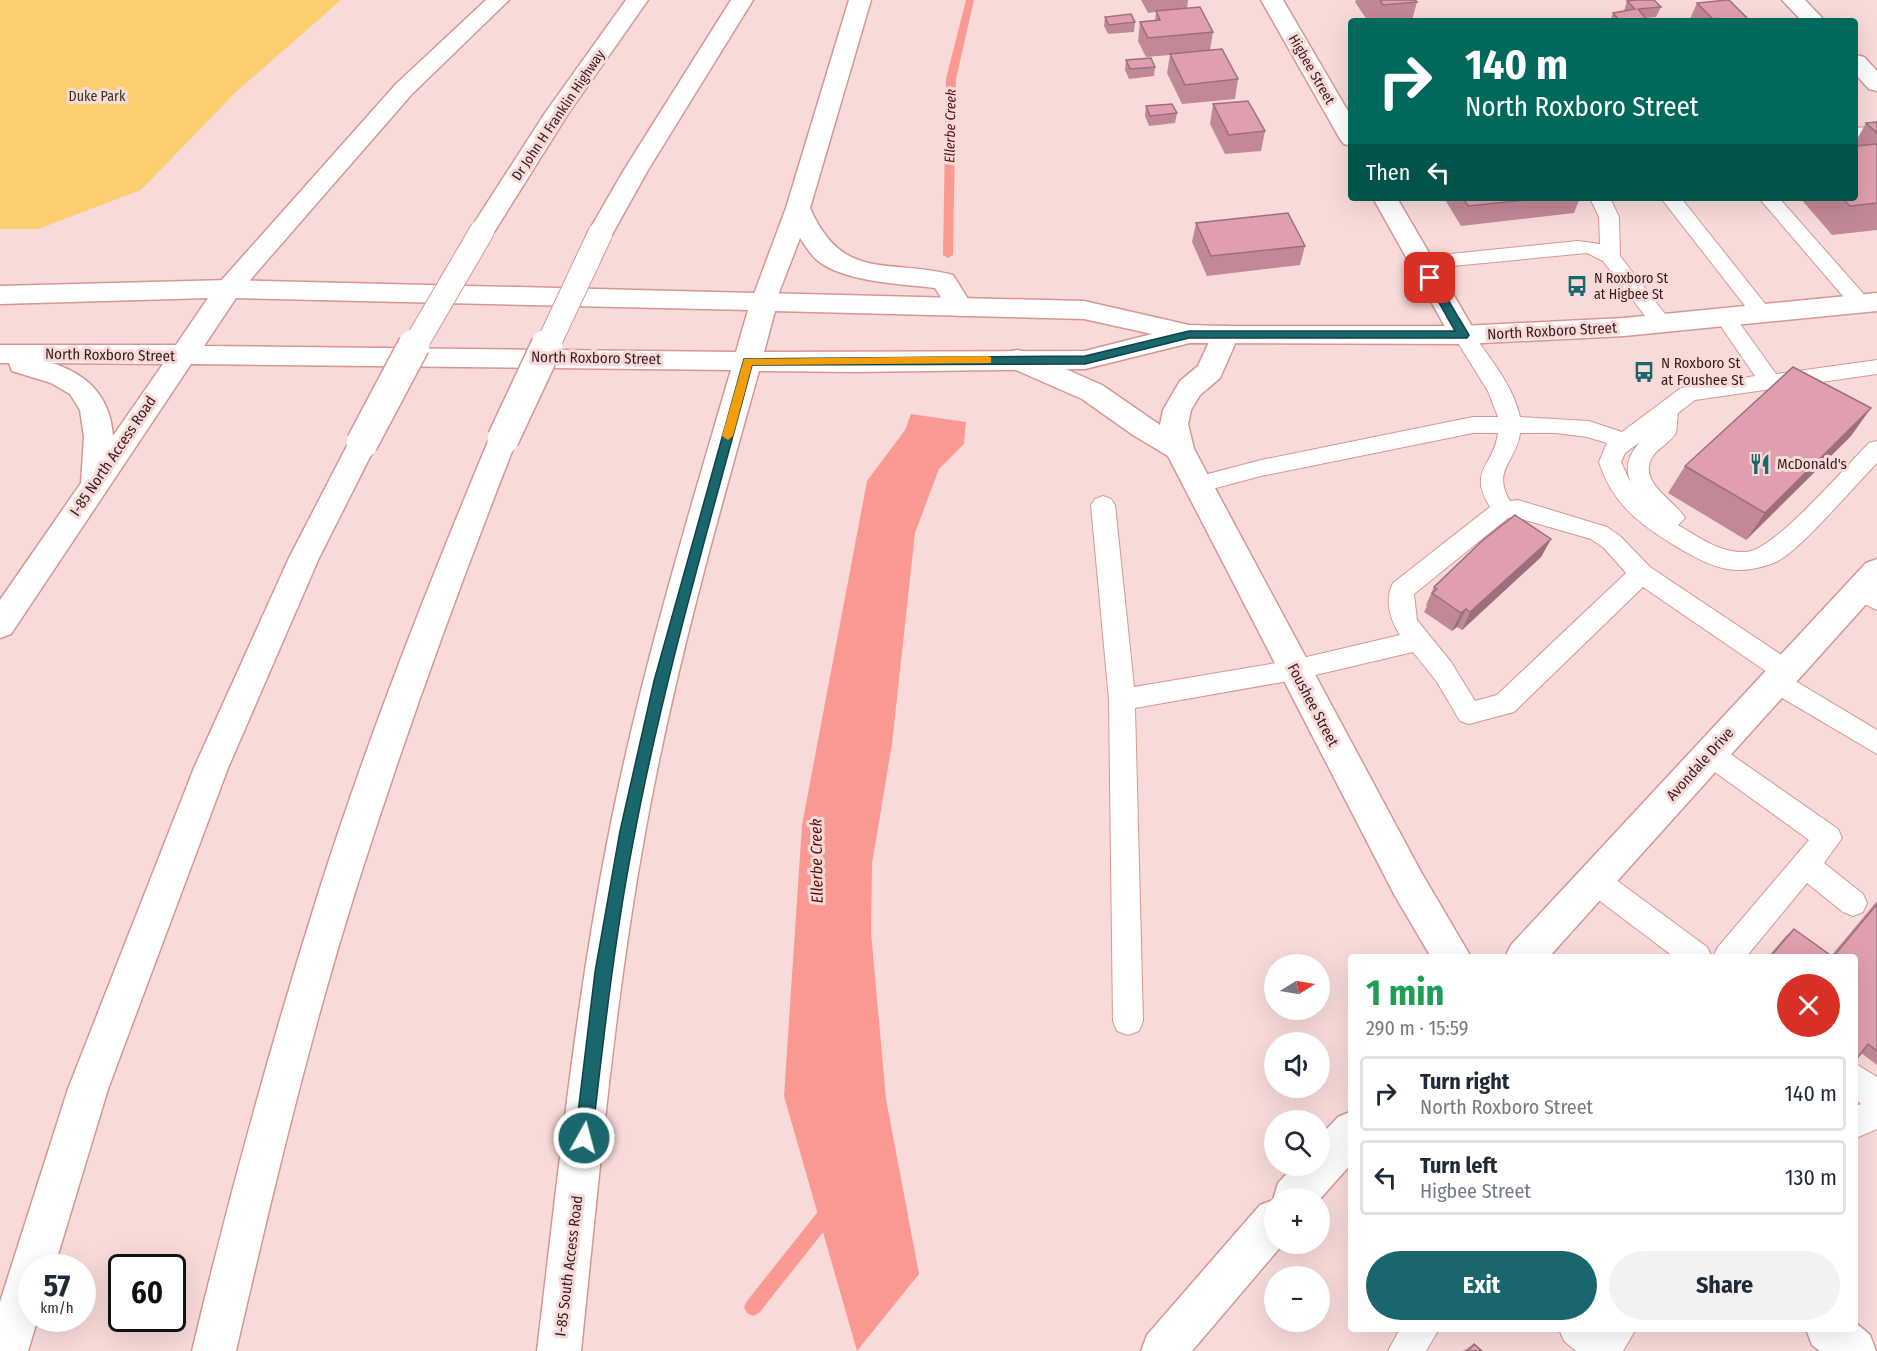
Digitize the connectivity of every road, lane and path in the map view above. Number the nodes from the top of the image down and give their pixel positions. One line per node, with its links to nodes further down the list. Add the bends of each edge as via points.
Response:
1 (498, 0): 20 (main road, I-85 North Access Road, via 404,89)
2 (637, 0): 70 (main road, Dr John H Franklin Highway, bridge, via 557,113 423,329 304,558 211,768 88,1089)
3 (742, 0): 77 (main road, bridge, via 600,234 503,439 448,570 392,722 302,1004)
4 (860, 0): 17 (main road, I-85 South Access Road)
5 (1272, 0): 11 (main road, Higbee Street)
6 (1793, 0): 7 (main road)
7 (1811, 18)
8 (1858, 64): 9 (main road)
9 (1877, 84)
10 (1877, 131): 12 (lane)
11 (1348, 132)
12 (1858, 133)
13 (1387, 201): 19 (main road)
14 (1601, 201): 18 (lane, via 1609,217)
15 (1673, 201): 25 (lane)
16 (1772, 201): 23 (lane)
17 (798, 208): 22 (main road, I-85 South Access Road); 24 (main road, via 808,231 829,256 891,275 944,281)
18 (1610, 257): 19 (lane, via 1590,247 1578,247); 27 (lane)
19 (1421, 263): 30 (main road)
20 (228, 289): 21 (main road, North Roxboro Street); 22 (main road, North Roxboro Street); 32 (main road, I-85 North Access Road)
21 (0, 295)
22 (764, 302): 24 (main road, North Roxboro Street); 34 (main road, I-85 South Access Road)
23 (1869, 303): 25 (main road, North Roxboro Street)
24 (960, 307): 28 (main road, North Roxboro Street, via 1084,310)
25 (1763, 315): 26 (main road, North Roxboro Street)
26 (1726, 319): 27 (main road, North Roxboro Street); 36 (lane)
27 (1662, 324): 30 (main road, North Roxboro Street)
28 (1189, 334): 29 (main road, North Roxboro Street); 33 (main road, North Roxboro Street, via 1085,360)
29 (1225, 335): 30 (main road, North Roxboro Street); 40 (main road, Foushee Street, via 1210,371 1190,388 1177,410 1174,423)
30 (1463, 335): 38 (lane, via 1501,398)
31 (0, 355): 32 (main road, North Roxboro Street); 43 (main road, via 69,380 85,395 97,414 100,436)
32 (182, 356): 34 (main road, North Roxboro Street, via 467,356); 43 (main road, I-85 North Access Road)
33 (1017, 359): 34 (main road, North Roxboro Street); 40 (main road, via 1092,392)
34 (748, 362): 78 (main road, I-85 South Access Road, via 661,681 628,831 603,972)
35 (1877, 367): 36 (lane)
36 (1770, 381): 37 (lane, via 1689,393)
37 (1667, 410): 39 (lane); 41 (lane, via 1665,433 1641,454 1638,470 1642,485 1673,519 1726,544 1745,545 1762,540 1826,476)
38 (1510, 425): 39 (lane, via 1589,429); 42 (lane, via 1473,425 1261,468); 45 (lane, via 1490,475 1492,491)
39 (1625, 441): 41 (lane, via 1615,449 1610,462 1617,483 1634,505 1703,551 1727,560 1748,561 1769,555)
40 (1179, 449): 42 (main road, Foushee Street)
41 (1870, 456)
42 (1197, 485): 50 (main road, Foushee Street)
43 (93, 486): 48 (main road, I-85 North Access Road)
44 (1103, 505): 52 (lane)
45 (1504, 510): 46 (lane, via 1518,509 1599,533); 49 (lane, via 1402,590 1401,612)
46 (1641, 574): 49 (lane, via 1505,704 1469,713 1441,667); 51 (lane)
47 (1871, 587): 51 (main road, Avondale Drive)
48 (0, 625)
49 (1417, 641): 50 (lane)
50 (1294, 670): 52 (lane); 58 (main road, Foushee Street, via 1408,884)
51 (1781, 676): 53 (lane); 54 (main road, Avondale Drive)
52 (1122, 700): 62 (lane)
53 (1877, 743)
54 (1710, 754): 55 (lane, via 1828,838); 56 (main road, Avondale Drive)
55 (1804, 864): 57 (lane); 61 (lane)
56 (1594, 880): 59 (main road, Avondale Drive); 60 (lane)
57 (1853, 903)
58 (1450, 954)
59 (1527, 954)
60 (1693, 954)
61 (1730, 954)
62 (1128, 1021)
63 (1858, 1081): 64 (lane)
64 (1877, 1097)
65 (1877, 1113): 66 (lane)
66 (1858, 1121)
67 (1348, 1136): 68 (main road)
68 (1302, 1188)
69 (1264, 1233): 79 (main road)
70 (37, 1254)
71 (18, 1313): 76 (main road, Dr John H Franklin Highway)
72 (1420, 1332): 80 (lane)
73 (1580, 1332): 74 (lane, via 1602,1350)
74 (1617, 1332)
75 (1832, 1332): 81 (main road)
76 (6, 1351)
77 (214, 1351)
78 (559, 1351)
79 (1163, 1351)
80 (1405, 1351)
81 (1854, 1351)

